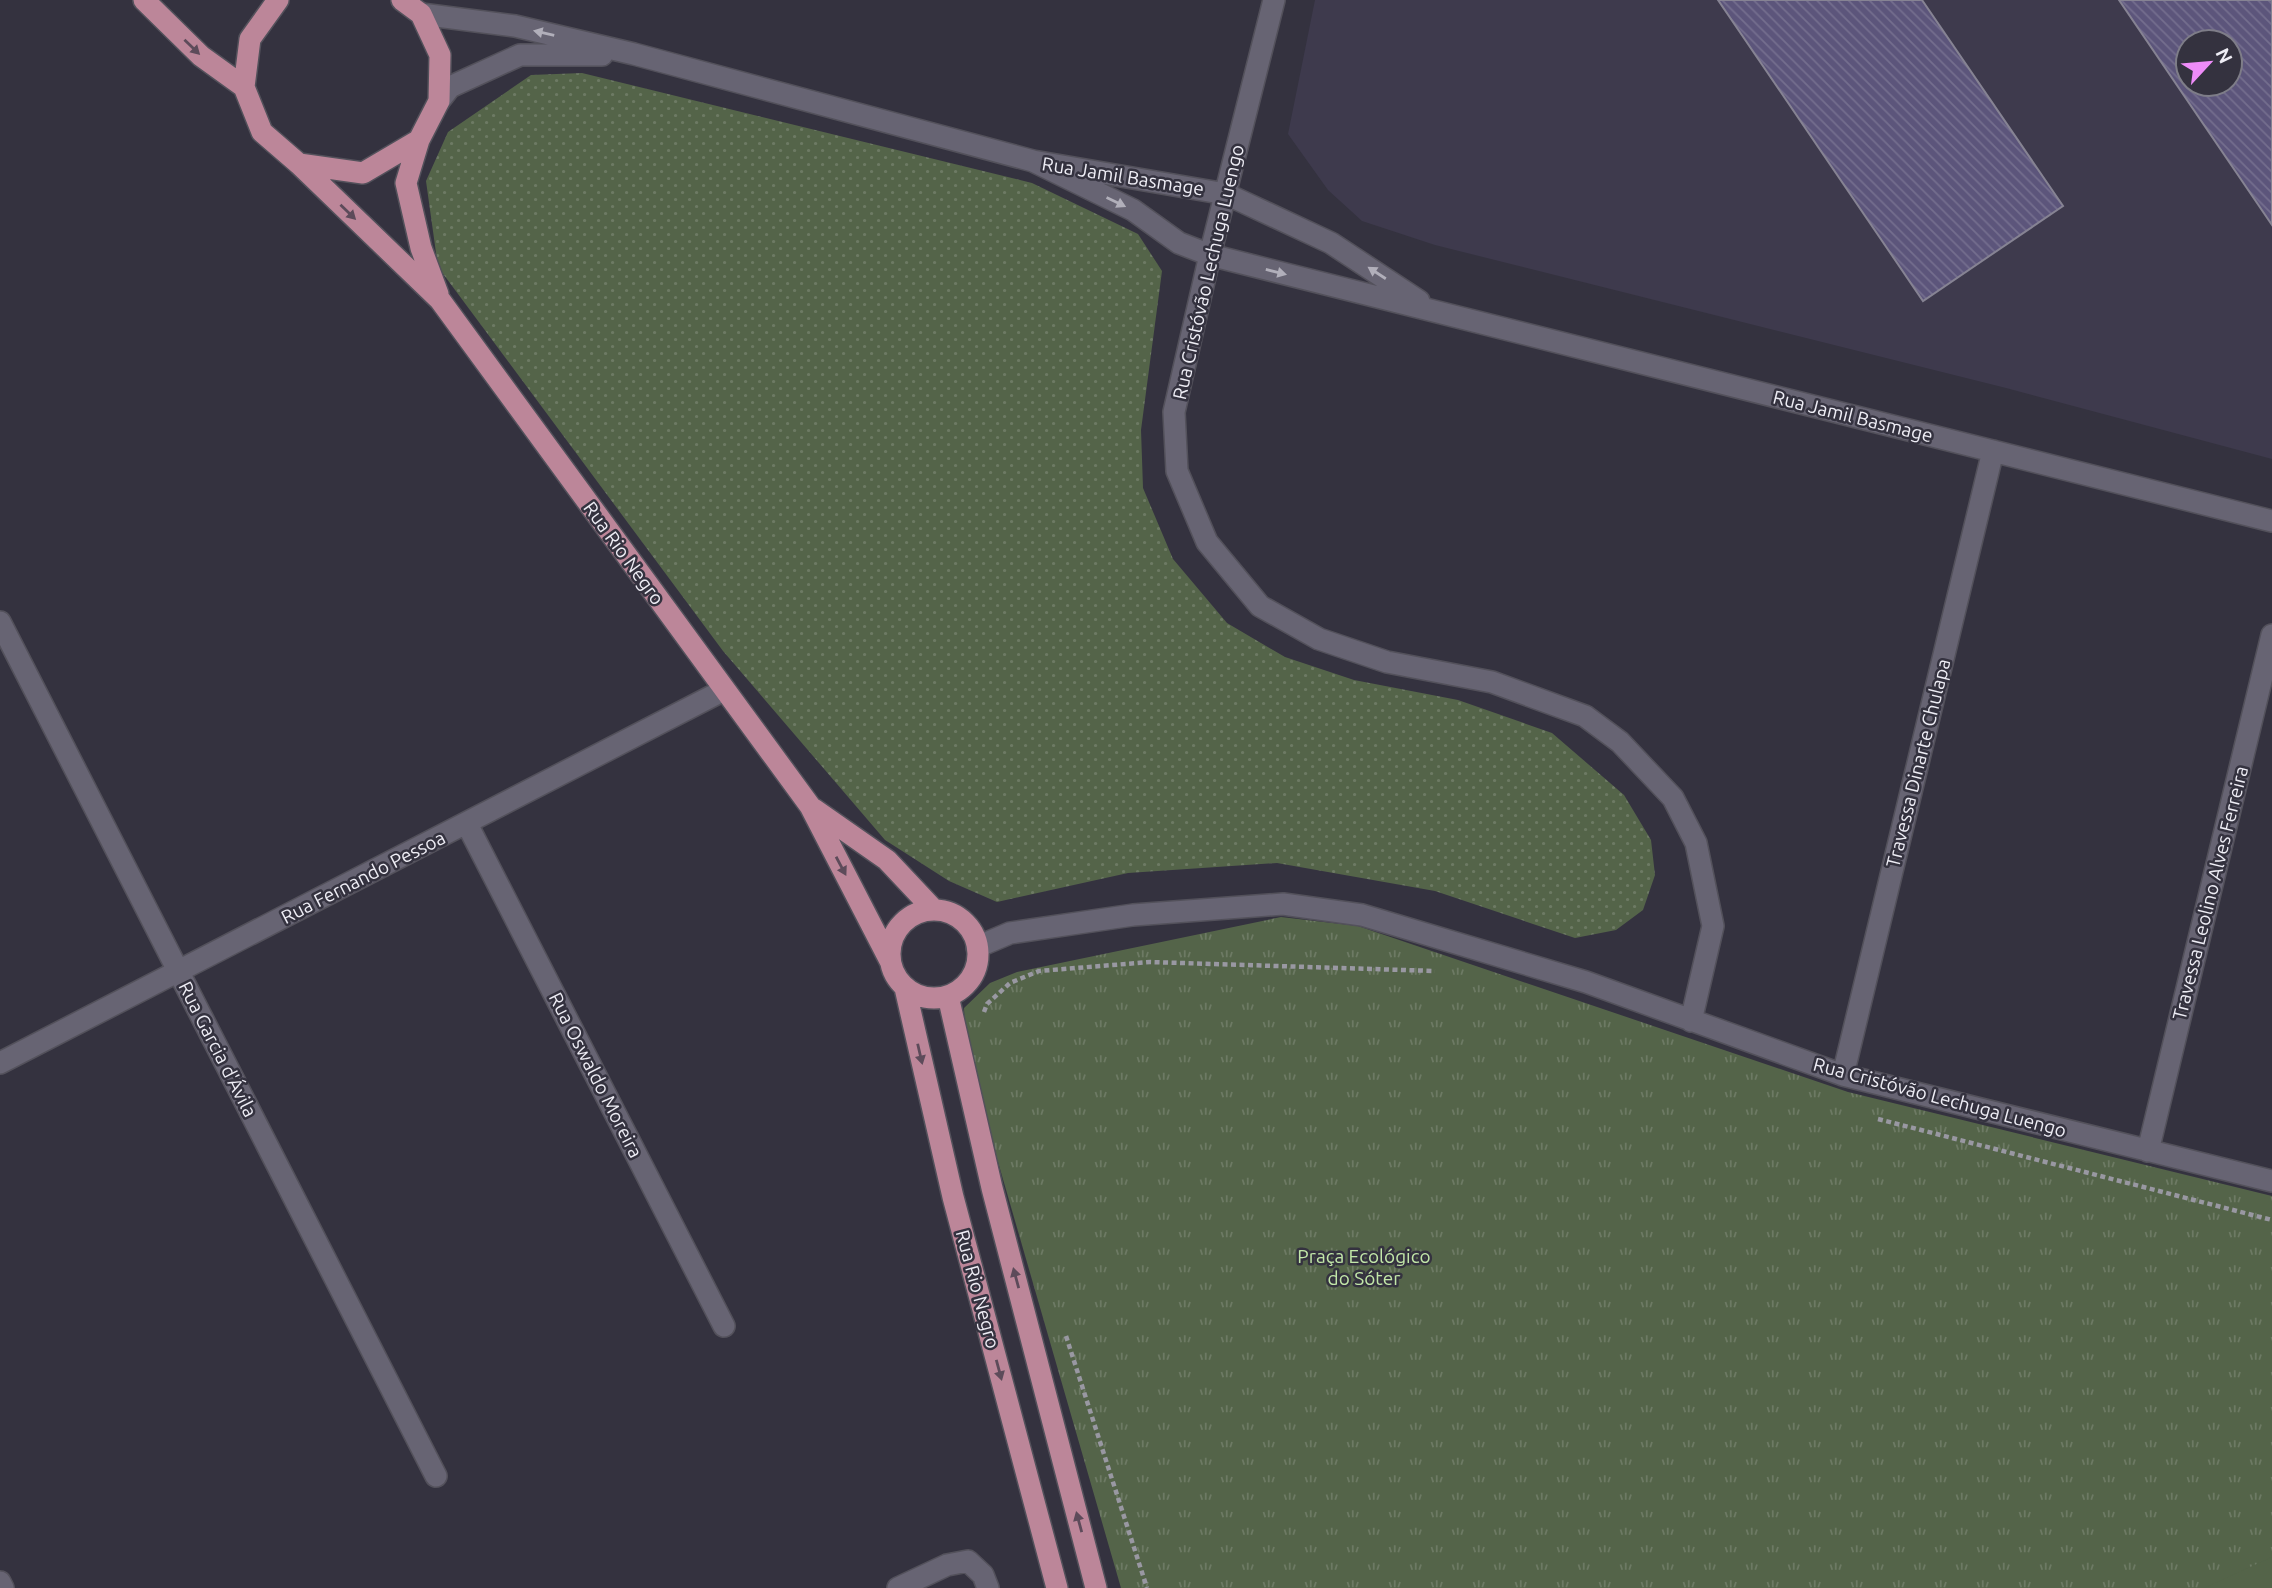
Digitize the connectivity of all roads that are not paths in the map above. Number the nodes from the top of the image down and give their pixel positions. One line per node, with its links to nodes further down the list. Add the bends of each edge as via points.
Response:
1 (144, 0): 7 (main road, one-way to 7, via 201,56)
2 (278, 0): 7 (main road, via 250,39)
3 (402, 0): 5 (main road)
4 (1274, 0): 12 (street, Rua Cristóvão Lechuga Luengo)
5 (421, 14): 6 (street, Rua Jamil Basmage, one-way to 5, via 515,26); 8 (main road, via 440,55)
6 (634, 54): 8 (street, Rua Jamil Basmage, via 520,55 450,87); 10 (street, Rua Jamil Basmage)
7 (244, 87): 11 (main road, Rua Rio Negro, via 262,132)
8 (439, 101): 9 (main road, Rua Rio Negro)
9 (419, 140): 11 (main road, via 363,173); 14 (main road, Rua Rio Negro, via 405,183)
10 (1032, 161): 12 (street, Rua Jamil Basmage); 13 (street, Rua Jamil Basmage, one-way to 13, via 1133,210 1179,243)
11 (299, 164): 14 (main road, Rua Rio Negro, one-way to 14)
12 (1226, 194): 13 (street, Rua Cristóvão Lechuga Luengo); 15 (street, Rua Jamil Basmage, one-way to 12, via 1331,243)
13 (1210, 255): 15 (street, Rua Jamil Basmage, one-way to 15); 29 (street, Rua Cristóvão Lechuga Luengo, via 1174,412 1177,471 1207,541 1260,606 1319,639 1387,662 1492,682 1586,716 1620,742 1673,798 1696,843 1713,926)
14 (440, 300): 20 (main road, Rua Rio Negro)
15 (1434, 311): 16 (street, Rua Jamil Basmage)
16 (1993, 451): 17 (street, Rua Jamil Basmage); 31 (street, Travessa Dinarte Chulapa)
17 (2272, 521)
18 (0, 622): 26 (street, Rua Garcia d'Ávila)
19 (2272, 635): 32 (street, Travessa Leolino Alves Ferreira)
20 (724, 690): 21 (main road, Rua Rio Negro); 22 (street, Rua Fernando Pessoa)
21 (810, 806): 23 (main road, Rua Rio Negro, via 887,860); 25 (main road, Rua Rio Negro, one-way to 25)
22 (467, 824): 26 (street, Rua Fernando Pessoa); 34 (street, Rua Oswaldo Moreira)
23 (934, 910): 24 (main road, via 962,920); 25 (main road, via 905,920 890,946)
24 (977, 947): 28 (main road, via 972,977); 29 (street, via 1010,933 1046,926 1283,904 1362,915 1586,982)
25 (890, 961): 27 (main road)
26 (179, 971): 30 (street, Rua Fernando Pessoa); 35 (street, Rua Garcia d'Ávila)
27 (905, 988): 28 (main road, via 933,998); 40 (main road, Rua Rio Negro, one-way to 40, via 953,1197)
28 (948, 996): 41 (main road, Rua Rio Negro, one-way to 28, via 992,1188)
29 (1691, 1021): 31 (street, Rua Cristóvão Lechuga Luengo)
30 (0, 1063)
31 (1843, 1075): 32 (street, Rua Cristóvão Lechuga Luengo)
32 (2148, 1151): 33 (street, Rua Cristóvão Lechuga Luengo)
33 (2272, 1181)
34 (724, 1326)
35 (436, 1475)
36 (0, 1582): 37 (street)
37 (3, 1588)
38 (898, 1588): 39 (street, via 947,1564 968,1561 984,1575)
39 (988, 1588)
40 (1057, 1588)
41 (1096, 1588)

